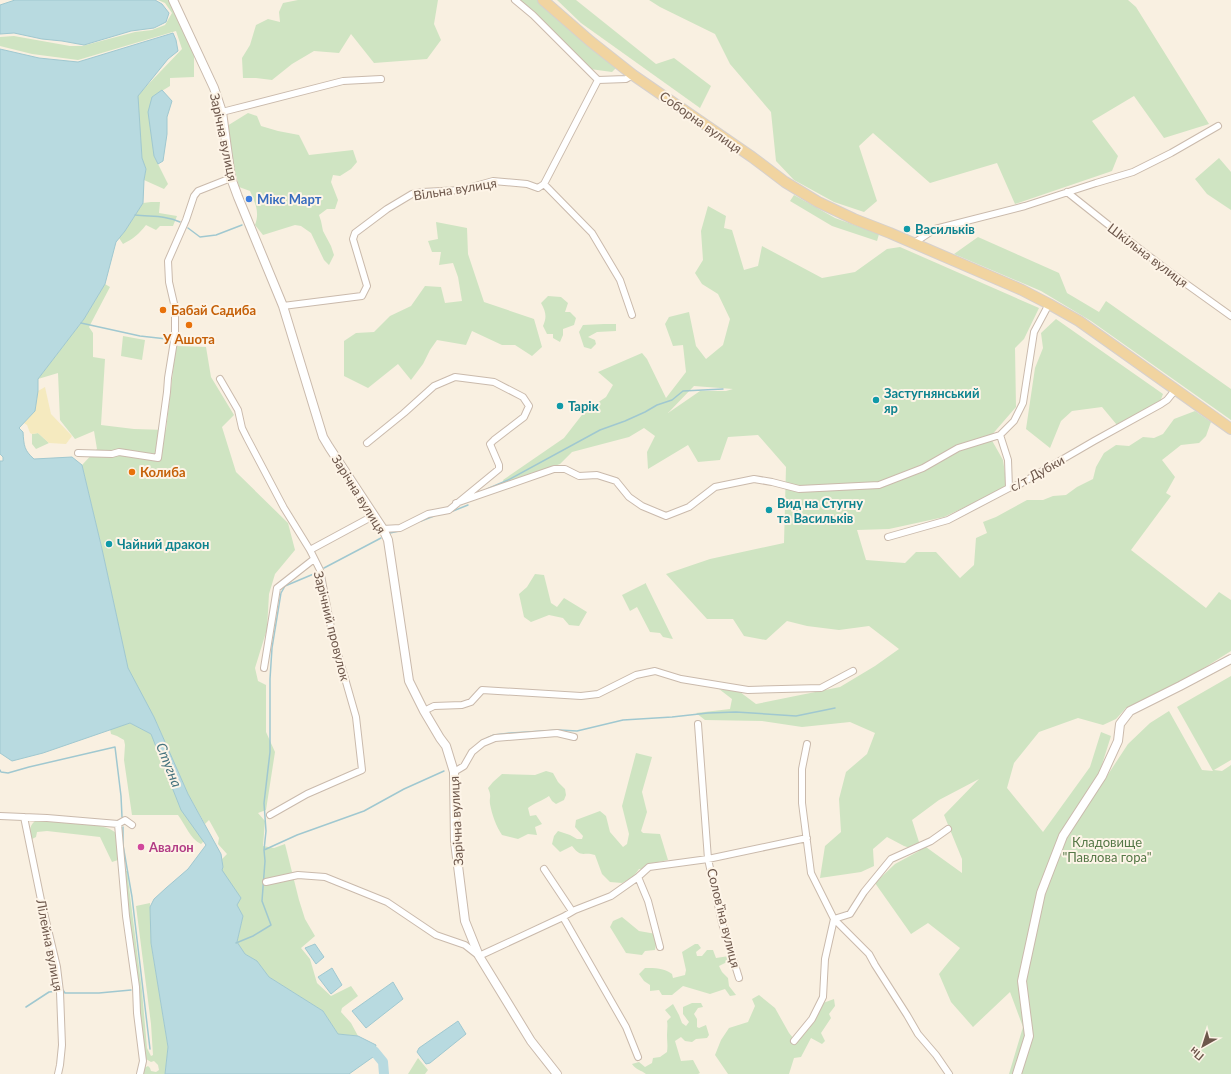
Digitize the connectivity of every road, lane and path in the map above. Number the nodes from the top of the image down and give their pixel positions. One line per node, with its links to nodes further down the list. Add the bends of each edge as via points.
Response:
1 (173, 0): 7 (street, Зарічна вулиця, via 214,88)
2 (515, 0): 6 (street)
3 (543, 0): 4 (main road, Соборна вулиця)
4 (633, 75): 6 (street, via 626,79); 12 (main road, Соборна вулиця, via 752,157 768,171 818,202)
5 (381, 79): 7 (street, via 343,81)
6 (598, 80): 10 (street)
7 (222, 112): 9 (street, Зарічна вулиця)
8 (1218, 126): 11 (street, via 1171,154 1133,172)
9 (231, 178): 14 (street, Зарічна вулиця); 22 (street, via 198,191 194,196 168,261 169,282 175,308 175,335 158,458 120,452)
10 (544, 184): 14 (street, Вільна вулиця, via 538,188 527,184 493,181 462,190 412,194 355,233 354,239 367,286 362,296); 15 (street, via 592,232 620,280)
11 (1068, 192): 12 (street, via 935,229); 16 (street, Шкільна вулиця, via 1171,273)
12 (914, 243): 13 (main road, Соборна вулиця)
13 (1049, 304): 18 (main road, Соборна вулиця, via 1079,321); 20 (street, via 1034,332 1023,402 1014,421)
14 (284, 306): 25 (street, Зарічна вулиця, via 323,437)
15 (632, 315)
16 (1231, 316)
17 (220, 379): 28 (street, Зарічний провулок, via 238,410 247,438 284,508)
18 (1176, 389): 19 (main road, Соборна вулиця); 23 (street, с/т Дубки, via 1168,400)
19 (1231, 429)
20 (1000, 435): 23 (street, via 1008,460); 24 (street, via 958,448 917,470 879,485 799,489 754,479 715,486 689,506 666,516 642,506 616,481 598,475 579,476 565,468 554,468)
21 (367, 442): 24 (street, via 434,386 455,377 494,382 524,397 529,406 524,417 490,444 499,469)
22 (78, 453)
23 (1009, 488): 27 (street, с/т Дубки, via 948,520)
24 (456, 503): 26 (street, via 449,510 428,514 400,528)
25 (373, 516): 26 (street, Зарічна вулиця); 28 (street)
26 (383, 529): 33 (street, Зарічна вулиця, via 388,540 409,681)
27 (888, 537)
28 (310, 550): 29 (street, Зарічний провулок)
29 (314, 559): 31 (street, via 277,588); 38 (street, Зарічний провулок, via 320,570 332,633 356,716 362,770 307,794)
30 (1231, 659): 61 (street, via 1130,711 1120,724 1118,741 1102,776 1063,836 1041,893 1022,981 1030,1036)
31 (264, 668)
32 (853, 671): 33 (street, via 821,688 748,690 681,679 655,671 636,675 598,694 581,696 482,690 471,702 462,705 434,706)
33 (424, 711): 37 (street, Зарічна вулиця, via 446,746)
34 (698, 724): 45 (street)
35 (574, 737): 37 (street, via 551,733 495,738 472,752 464,766)
36 (807, 744): 44 (street, via 802,768 802,803)
37 (454, 772): 53 (street, Зарічна вулиця, via 455,842 465,921)
38 (270, 815)
39 (0, 816): 40 (street)
40 (24, 817): 41 (street); 57 (street, Лілейна вулиця, via 57,967 62,1045)
41 (118, 824): 42 (street, via 125,820); 58 (street, via 126,916 144,1061)
42 (132, 825)
43 (948, 829): 51 (street, via 931,841 891,859 850,914)
44 (807, 838): 45 (street, Соловʼїна вулиця); 51 (street, via 811,873)
45 (708, 859): 47 (street, Соловʼїна вулиця, via 650,867); 54 (street, Соловʼїна вулиця, via 722,923)
46 (544, 870): 49 (street)
47 (638, 877): 49 (street, Соловʼїна вулиця, via 611,896); 52 (street, via 648,901)
48 (266, 882): 53 (street, via 298,874 325,877 388,902 436,935 465,945)
49 (572, 912): 50 (street, Соловʼїна вулиця)
50 (563, 917): 53 (street); 56 (street, via 626,1027)
51 (834, 919): 55 (street, via 825,959 823,997 812,1019); 60 (street, via 869,954 918,1034)
52 (660, 947)
53 (479, 956): 59 (street, Зарічна вулиця, via 531,1041)
54 (739, 978)
55 (794, 1041)
56 (638, 1057)
57 (58, 1074)
58 (140, 1074)
59 (557, 1074)
60 (949, 1074)
61 (1017, 1074)

